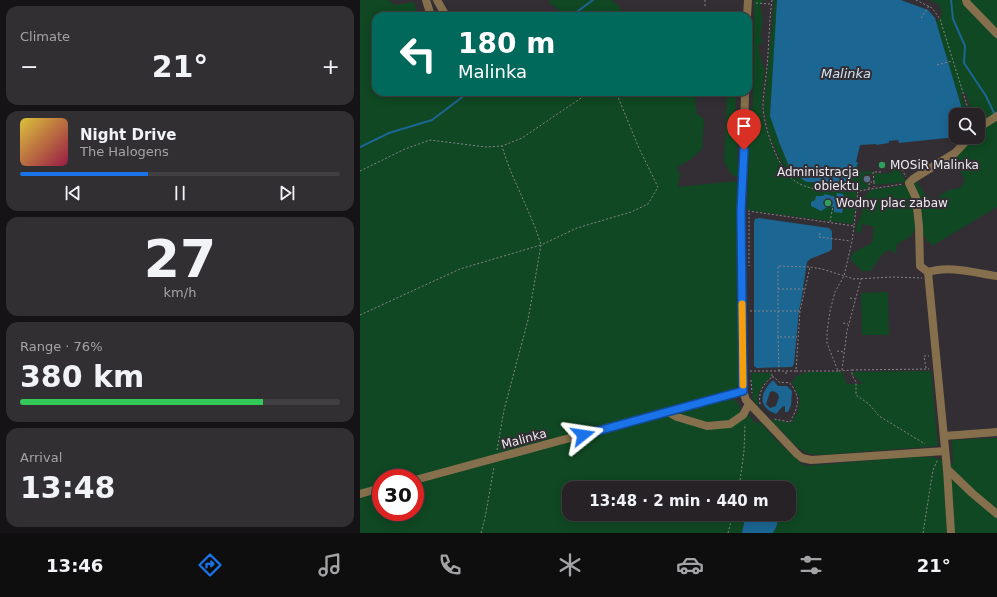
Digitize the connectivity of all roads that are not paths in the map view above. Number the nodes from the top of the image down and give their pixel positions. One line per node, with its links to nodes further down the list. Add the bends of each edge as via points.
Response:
1 (426, 0): 5 (street)
2 (437, 0): 6 (street)
3 (966, 0): 8 (street)
4 (747, 1): 7 (street)
5 (430, 12)
6 (444, 12)
7 (747, 12)
8 (997, 34)
9 (745, 96): 15 (street)
10 (997, 116): 11 (street)
11 (985, 123)
12 (963, 144): 13 (street, via 955,153 909,183 916,198 920,266)
13 (928, 272): 14 (street, via 938,269 958,270); 19 (street)
14 (997, 276)
15 (743, 391): 16 (street); 17 (street, Malinka)
16 (749, 404): 17 (street, via 743,415 730,424 707,426); 20 (street, via 802,458 811,460)
17 (668, 412): 22 (street, Malinka)
18 (997, 432): 19 (street)
19 (944, 436): 20 (street)
20 (945, 451): 21 (street)
21 (947, 469): 25 (street); 26 (street)
22 (424, 478)
23 (372, 491): 24 (street)
24 (360, 494)
25 (997, 514)
26 (951, 533)

